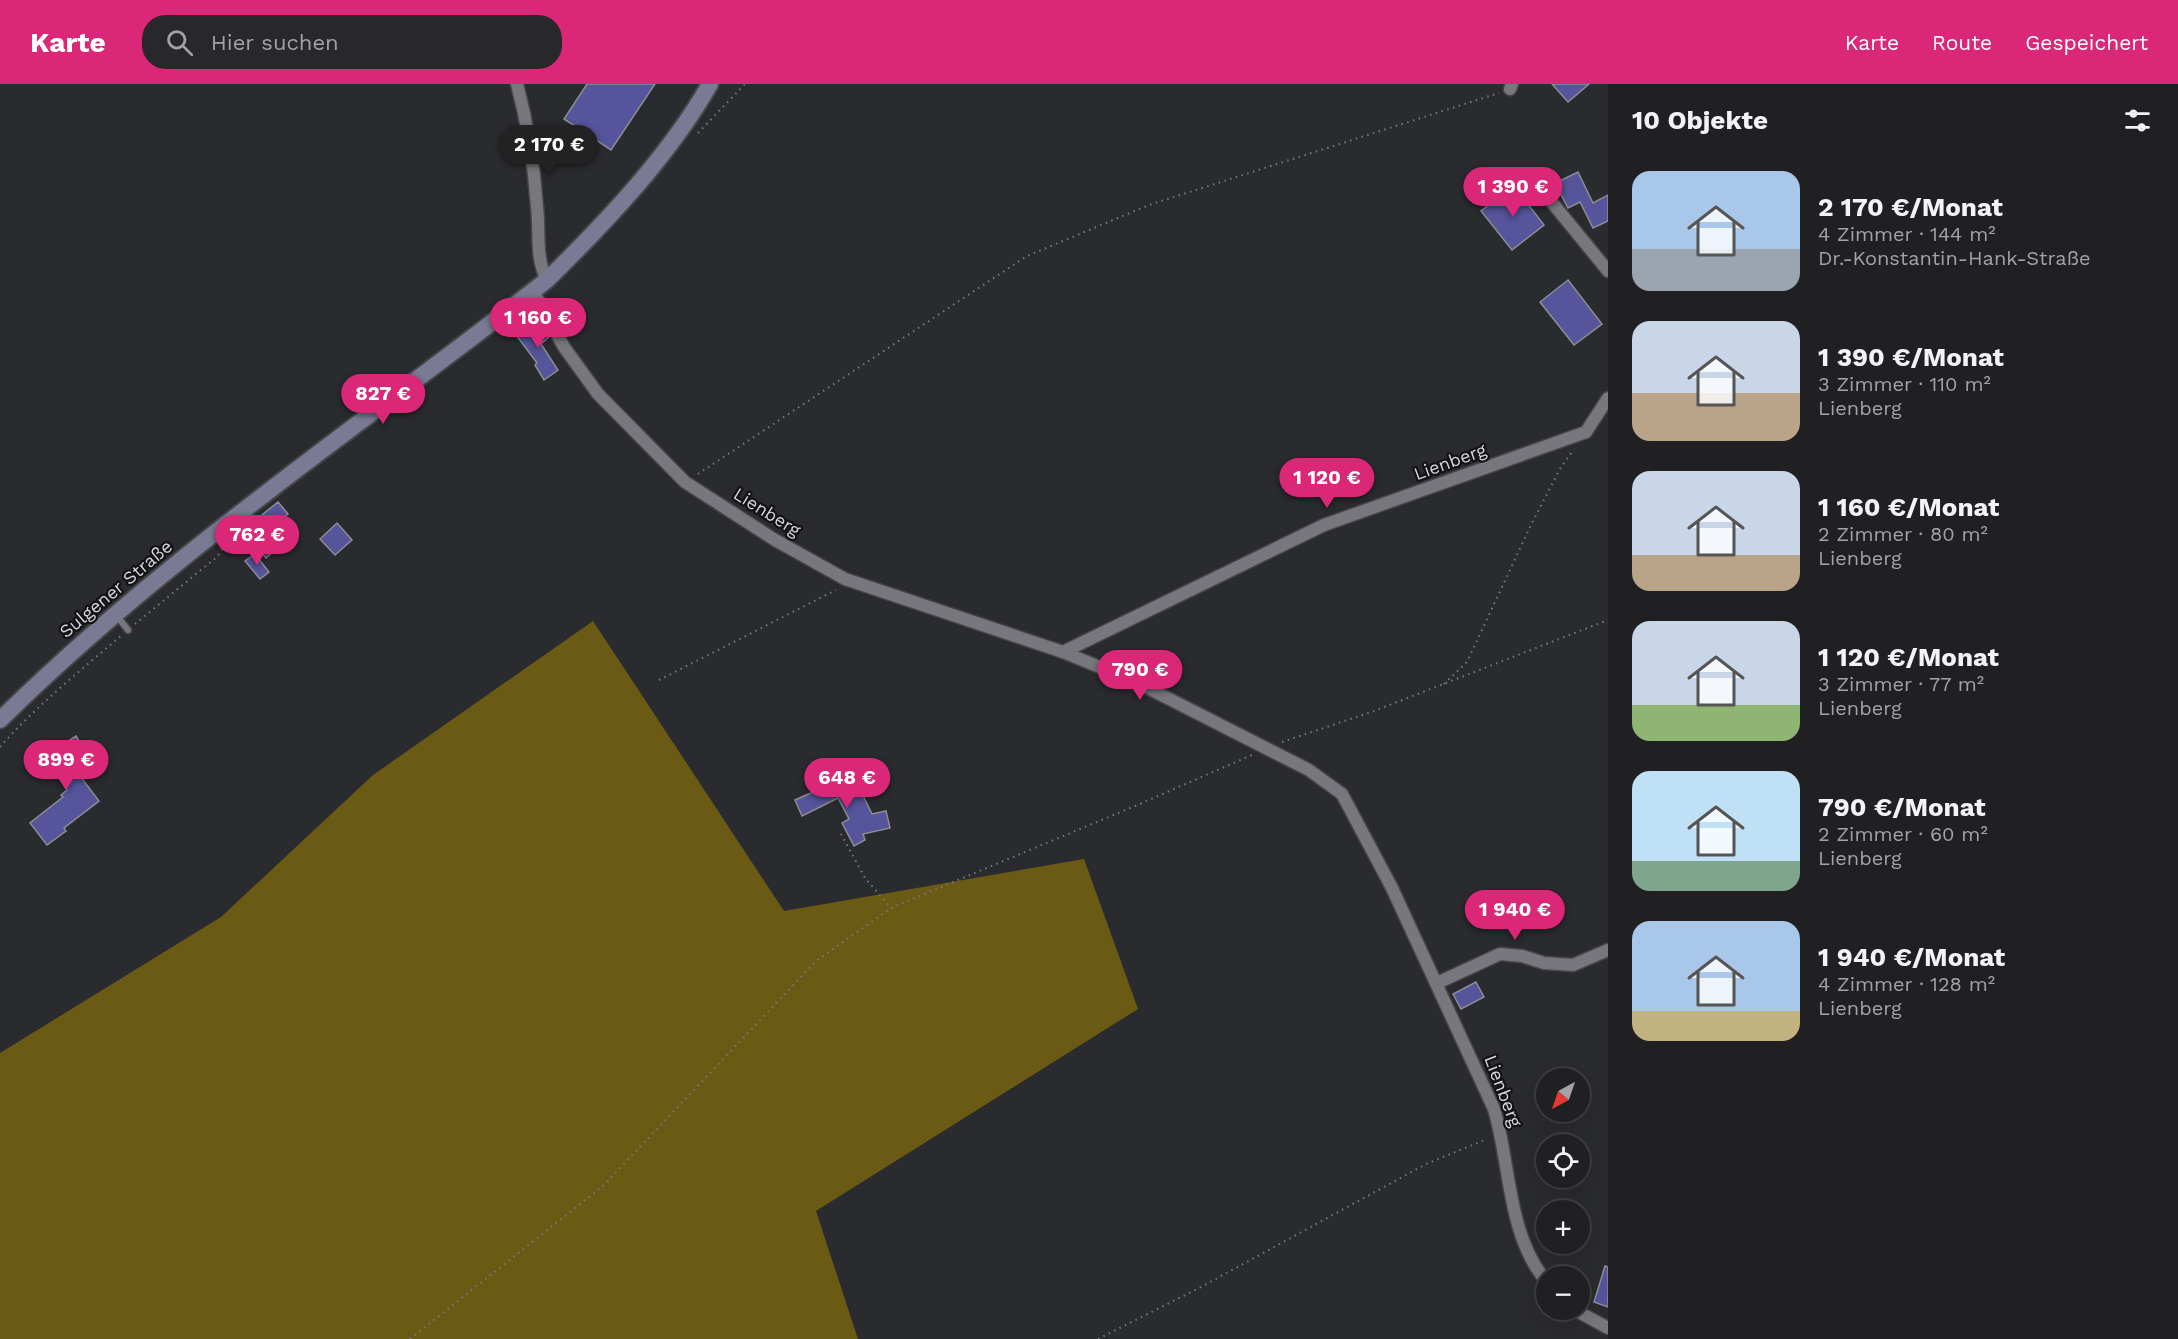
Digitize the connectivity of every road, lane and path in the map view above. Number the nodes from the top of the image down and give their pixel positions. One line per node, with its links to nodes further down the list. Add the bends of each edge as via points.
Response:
1 (517, 84): 6 (street, via 530,138 539,255)
2 (710, 84): 6 (street, Sulgener Straße, via 659,157 587,241)
3 (1511, 87): 10 (path, via 1149,205 1027,256)
4 (1550, 200): 5 (street)
5 (1608, 271)
6 (547, 280): 7 (street, Sulgener Straße)
7 (533, 291): 10 (street, Lienberg, via 564,347 598,394); 13 (street, Sulgener Straße, via 213,534)
8 (1608, 398): 9 (street)
9 (1586, 432): 16 (street, Lienberg, via 1324,525); 18 (path, via 1561,467 1467,662)
10 (685, 482): 12 (street, Lienberg)
11 (227, 540): 15 (path, via 218,556)
12 (845, 579): 16 (street, Lienberg); 17 (path, via 836,590)
13 (115, 614): 15 (lane); 19 (street, Sulgener Straße)
14 (1608, 620): 18 (path)
15 (128, 630): 20 (path)
16 (1063, 652): 21 (street, Lienberg, via 1136,682)
17 (659, 680)
18 (1443, 685): 21 (path)
19 (0, 720)
20 (0, 747)
21 (1266, 748): 23 (path); 25 (street, Lienberg, via 1309,770 1341,794)
22 (841, 834): 23 (path, via 865,878)
23 (891, 908): 30 (path, via 816,961 604,1185)
24 (1608, 950): 25 (street, via 1573,965 1500,954)
25 (1437, 983): 26 (street, Lienberg)
26 (1501, 1132): 27 (street, Lienberg, via 1512,1201); 31 (path, via 1426,1164)
27 (1536, 1269)
28 (1590, 1318): 29 (street)
29 (1608, 1328)
30 (410, 1339)
31 (1098, 1339)

